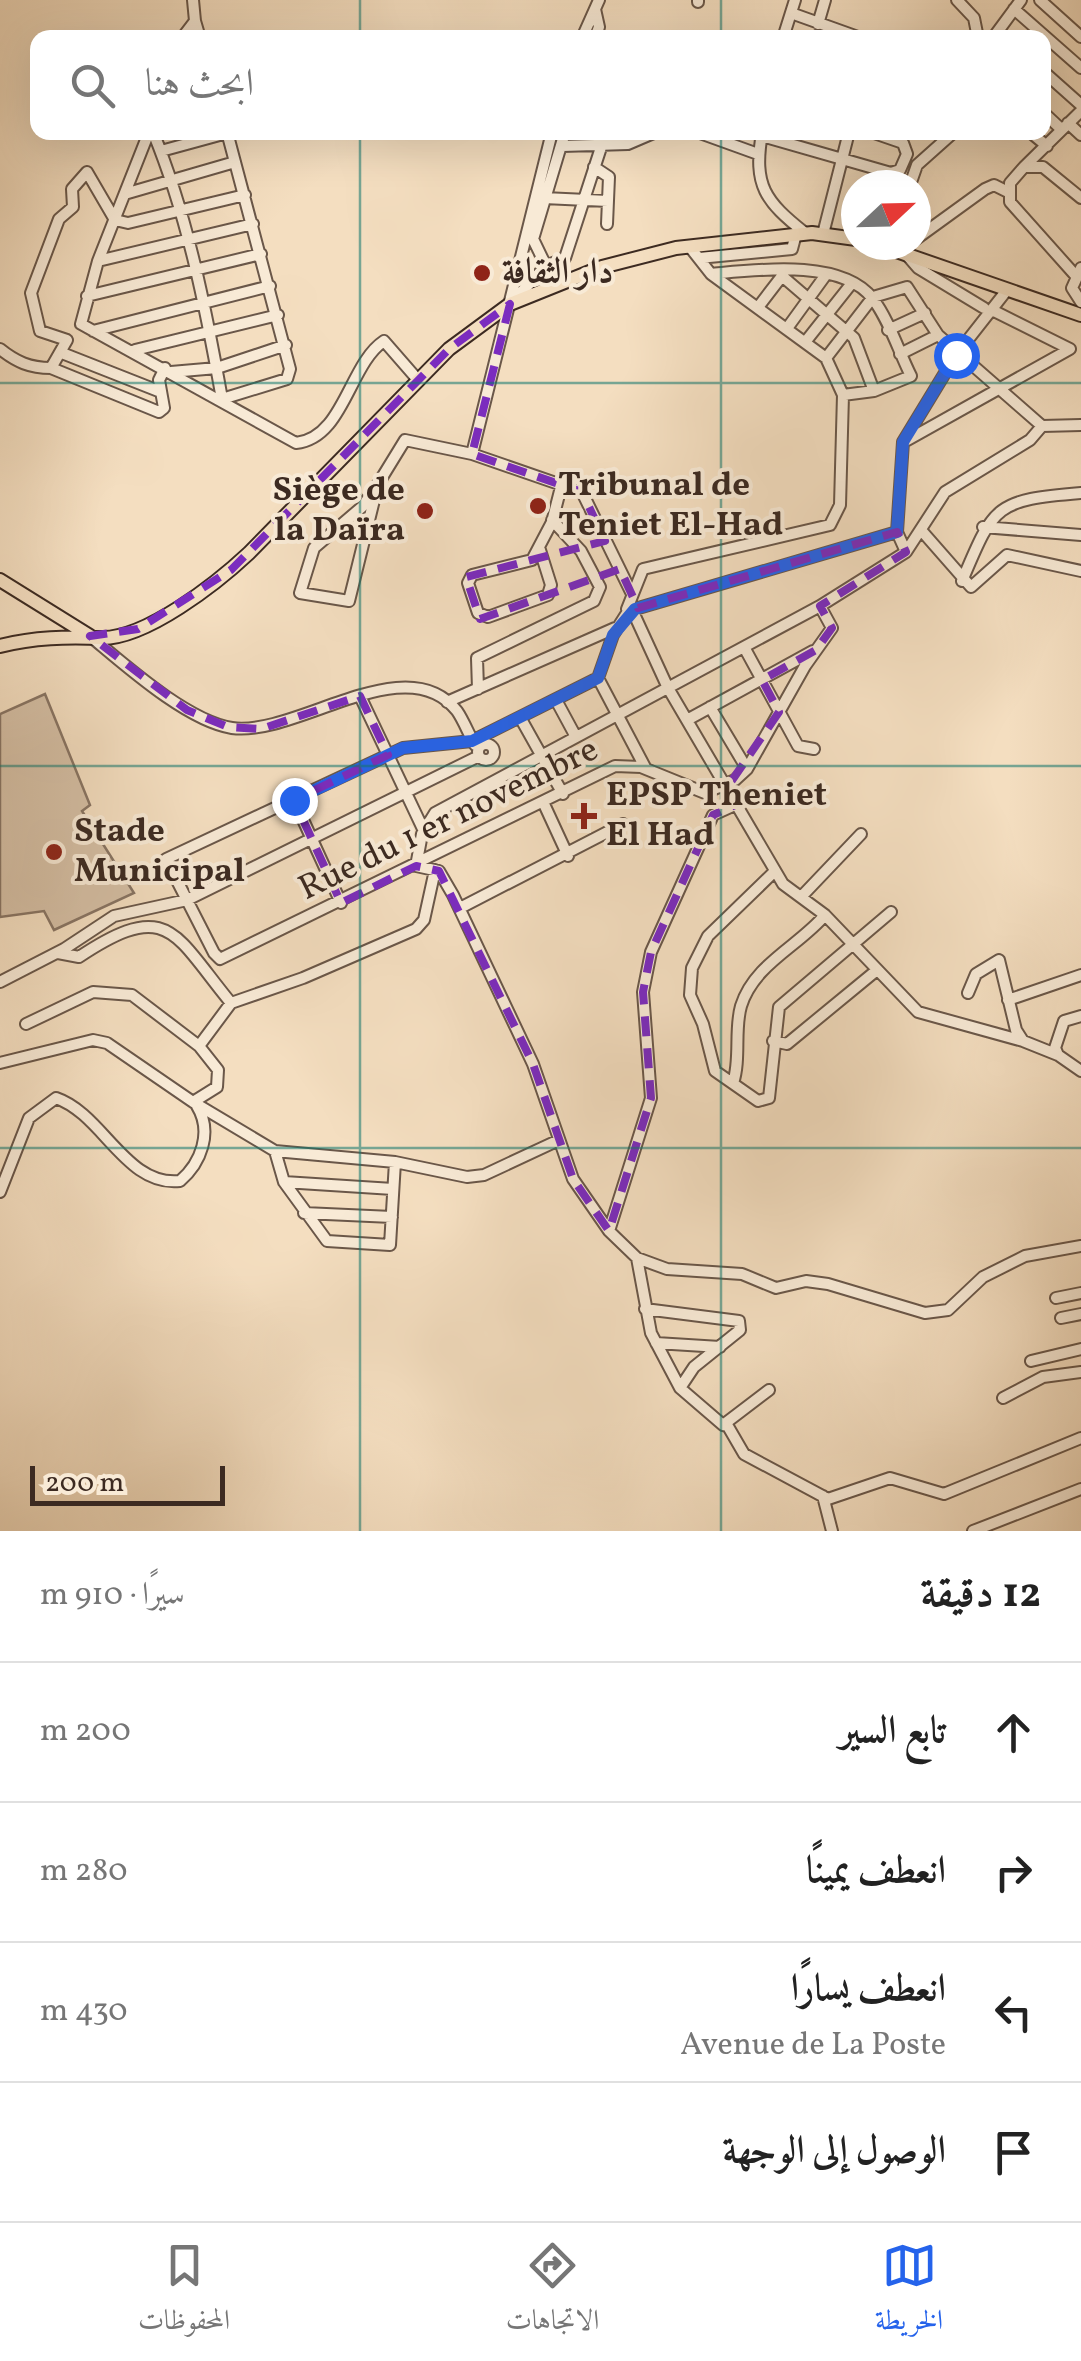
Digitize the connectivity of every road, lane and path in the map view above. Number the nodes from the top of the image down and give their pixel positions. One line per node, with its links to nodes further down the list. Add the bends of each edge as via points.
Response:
1 (193, 0): 10 (street)
2 (794, 0): 8 (street)
3 (825, 0): 9 (street)
4 (957, 0): 15 (street)
5 (1040, 0): 18 (street)
6 (596, 4): 11 (street); 12 (street)
7 (1017, 4): 16 (street); 17 (street)
8 (791, 13): 9 (street); 13 (street)
9 (818, 24): 14 (street)
10 (193, 30)
11 (585, 30)
12 (598, 30)
13 (786, 30)
14 (836, 30)
15 (976, 30)
16 (1002, 30)
17 (1043, 30)
18 (1081, 37)
19 (1051, 38): 20 (street)
20 (1081, 68)
21 (1051, 79): 22 (street)
22 (1081, 108): 24 (street)
23 (1051, 118): 24 (street)
24 (1064, 126): 25 (street); 42 (street)
25 (1081, 135)
26 (148, 140): 52 (street)
27 (155, 140): 44 (street)
28 (201, 140): 44 (street)
29 (229, 140): 47 (street)
30 (550, 140): 89 (street)
31 (564, 140): 41 (street)
32 (603, 140): 43 (street)
33 (637, 140): 43 (street)
34 (719, 140): 45 (street)
35 (761, 140): 45 (street)
36 (781, 140): 46 (street)
37 (847, 140): 46 (street)
38 (895, 140): 46 (street, via 907,154 900,170)
39 (945, 140): 50 (street)
40 (1040, 140): 42 (street)
41 (562, 146): 43 (street); 55 (street)
42 (1047, 146): 49 (street)
43 (601, 147): 48 (street)
44 (161, 151): 51 (street)
45 (758, 154): 64 (street, via 772,207)
46 (842, 159): 65 (street)
47 (235, 162): 51 (street); 54 (street)
48 (594, 168): 57 (street); 58 (street, via 609,177)
49 (1024, 168): 53 (street); 56 (street, via 1043,167)
50 (915, 170)
51 (172, 182): 52 (street); 59 (street)
52 (128, 192): 60 (street)
53 (1010, 192): 63 (street, via 985,188); 78 (street, via 1010,202)
54 (245, 196): 59 (street); 61 (street)
55 (544, 198): 57 (street); 75 (street, via 533,239)
56 (1081, 198)
57 (584, 201): 58 (street); 75 (street, via 564,258)
58 (608, 201): 62 (street)
59 (179, 211): 60 (street); 67 (street)
60 (115, 220): 74 (street); 103 (street, via 86,172 72,189 73,207 59,219 31,293 40,331)
61 (253, 224): 67 (street); 70 (street)
62 (607, 224)
63 (931, 227)
64 (800, 234): 65 (main road); 68 (main road); 69 (street)
65 (823, 234): 66 (main road)
66 (841, 237)
67 (186, 240): 74 (street); 77 (street)
68 (689, 246): 71 (street); 89 (main road, via 602,267)
69 (792, 249): 71 (street); 76 (street)
70 (261, 254): 77 (street); 82 (street)
71 (699, 258): 79 (street)
72 (931, 259): 83 (main road)
73 (913, 260): 91 (street)
74 (98, 261): 84 (street)
75 (546, 266): 89 (street)
76 (792, 266): 79 (street); 80 (street)
77 (196, 272): 84 (street); 88 (street)
78 (1078, 272): 87 (street, via 1072,288)
79 (711, 274): 90 (street)
80 (825, 276): 81 (street); 86 (street)
81 (852, 283): 85 (street); 94 (street)
82 (270, 286): 88 (street); 93 (street)
83 (1008, 290): 91 (street); 95 (main road)
84 (86, 296): 96 (street)
85 (872, 297): 92 (street, via 907,287); 98 (street); 99 (street)
86 (809, 298): 90 (street, via 782,276); 94 (street); 97 (street)
87 (1081, 302)
88 (204, 304): 100 (street); 101 (street)
89 (510, 304): 116 (main road); 125 (street)
90 (758, 306): 97 (street)
91 (988, 309): 108 (street); 110 (street)
92 (926, 313): 99 (street); 102 (street)
93 (278, 314): 101 (street); 105 (street)
94 (828, 314): 98 (street); 104 (street)
95 (1081, 316)
96 (81, 324): 100 (street); 103 (street)
97 (788, 327): 104 (street)
98 (848, 330): 112 (street); 119 (street)
99 (888, 330): 111 (street)
100 (92, 331): 107 (street)
101 (212, 334): 107 (street); 114 (street)
102 (938, 336): 110 (street); 111 (street)
103 (68, 340): 109 (street)
104 (806, 341): 112 (street)
105 (286, 345): 114 (street); 121 (street, via 287,378)
106 (0, 348): 113 (street, via 17,362)
107 (134, 350): 115 (street)
108 (1076, 350): 117 (street)
109 (62, 353): 113 (street); 118 (street)
110 (958, 353): 117 (street); 124 (street)
111 (900, 354): 119 (street, via 911,376)
112 (826, 358): 120 (street)
113 (51, 368): 118 (street, via 159,412)
114 (216, 368): 115 (street); 121 (street)
115 (168, 370): 118 (street, via 159,380); 121 (street)
116 (418, 380): 121 (street, via 384,341 322,431 304,443 285,440); 143 (main road, via 231,570 138,629)
117 (998, 390): 123 (street); 124 (street)
118 (161, 392)
119 (874, 392): 120 (street)
120 (843, 395): 139 (street, via 840,505 830,524 644,569)
121 (222, 399)
122 (1081, 425): 123 (street)
123 (1042, 426): 131 (street, via 945,492)
124 (903, 442): 132 (street)
125 (472, 454): 126 (street); 127 (street, via 405,440)
126 (562, 483): 129 (street); 139 (street, via 582,492)
127 (378, 484): 127 (street, via 348,601 300,593 314,548)
128 (1081, 493): 130 (street, via 1006,505)
129 (552, 520): 134 (street); 149 (street, via 600,587 594,602 477,658)
130 (983, 527): 133 (street); 138 (street)
131 (921, 530): 135 (street); 138 (street)
132 (897, 532): 135 (street); 141 (street)
133 (1081, 534)
134 (540, 550): 134 (street, via 532,560 472,575 468,584 478,613 488,616 548,595)
135 (906, 552): 140 (street)
136 (1081, 570): 138 (street, via 1007,555 979,584)
137 (0, 580): 143 (main road)
138 (962, 581)
139 (632, 592): 141 (street)
140 (820, 606): 145 (street); 146 (street, via 832,628)
141 (631, 611): 142 (street); 150 (street)
142 (618, 627): 147 (street); 149 (street)
143 (90, 636): 144 (main road); 151 (street, via 187,710 228,727 262,729)
144 (0, 646)
145 (744, 647): 148 (street); 150 (street)
146 (816, 650): 148 (street); 155 (street)
147 (598, 678): 152 (street); 156 (street)
148 (762, 680): 154 (street); 155 (street)
149 (478, 688): 153 (street)
150 (668, 688): 156 (street); 158 (street)
151 (360, 696): 153 (street, via 415,688); 162 (street)
152 (556, 700): 157 (street); 159 (street)
153 (447, 702): 161 (street)
154 (710, 708): 158 (street); 165 (street)
155 (779, 712): 160 (street, via 798,746); 165 (street)
156 (617, 714): 159 (street); 164 (street)
157 (521, 719): 161 (street); 163 (street)
158 (687, 720): 167 (street)
159 (576, 737): 163 (street)
160 (814, 749)
161 (479, 752): 162 (street, via 403,748); 166 (street); 169 (street)
162 (388, 755): 169 (street); 170 (street)
163 (542, 756): 166 (street); 168 (street)
164 (646, 769): 167 (street, Rue du 1 er novembre, via 705,794); 168 (street, Rue du 1 er novembre, via 615,766)
165 (747, 769): 167 (street)
166 (497, 778): 174 (street, via 435,813)
167 (724, 785): 172 (street)
168 (563, 794): 171 (street, Rue du 1 er novembre)
169 (407, 795): 174 (street); 176 (street)
170 (294, 800): 176 (street); 182 (street, via 166,859)
171 (544, 804): 177 (street); 178 (street, Rue du 1 er novembre)
172 (735, 805): 180 (street); 213 (street, via 713,815 651,952 643,992 651,1098)
173 (623, 824): 177 (street)
174 (424, 831): 178 (street)
175 (861, 834): 181 (street)
176 (312, 841): 182 (street); 183 (street)
177 (568, 856): 184 (street)
178 (416, 866): 179 (street); 183 (street, Rue du 1 er novembre)
179 (434, 870): 184 (street); 194 (street, via 424,920 416,929)
180 (774, 872): 181 (street); 203 (street, via 708,936 692,968 690,995 715,1071)
181 (802, 897): 186 (street)
182 (187, 900): 183 (street, Rue du 1 er novembre, via 220,958); 188 (street, via 114,916)
183 (341, 903)
184 (460, 908): 205 (street)
185 (890, 912): 187 (street)
186 (825, 914): 187 (street); 203 (street, via 758,974 746,994)
187 (855, 946): 189 (street); 197 (street, via 779,1007)
188 (58, 953): 191 (street); 194 (street, via 78,957 140,925 165,929 188,946)
189 (877, 970): 197 (street, via 787,1044); 198 (street, via 918,1012)
190 (1081, 975): 193 (street)
191 (0, 982)
192 (968, 993): 193 (street, via 976,974 999,960)
193 (1008, 1000): 198 (street)
194 (232, 1002): 199 (street)
195 (1081, 1016): 200 (street, via 1064,1021)
196 (26, 1024): 199 (street, via 93,992 132,996)
197 (774, 1041): 203 (street, via 769,1098 758,1101)
198 (1023, 1041): 200 (street)
199 (199, 1046): 204 (street, via 218,1070 218,1087)
200 (1058, 1055): 202 (street)
201 (0, 1062): 204 (street, via 93,1040)
202 (1081, 1071)
203 (733, 1084)
204 (193, 1102): 206 (street); 210 (street, via 204,1134 200,1157 180,1181 160,1184 144,1174 74,1104 56,1098 29,1118)
205 (559, 1140): 207 (street, via 484,1175); 213 (street, via 573,1179)
206 (274, 1151): 207 (street); 208 (street)
207 (395, 1162): 209 (street)
208 (284, 1182): 209 (street); 211 (street)
209 (393, 1189): 212 (street)
210 (0, 1192)
211 (304, 1213): 212 (street); 212 (street, via 327,1241 390,1245)
212 (392, 1217)
213 (609, 1231): 215 (street)
214 (1081, 1246): 215 (street, via 1026,1256 983,1278 948,1310 925,1313 828,1284 776,1288 742,1274 667,1269)
215 (636, 1258): 218 (street)
216 (1081, 1292): 217 (street)
217 (1056, 1298)
218 (645, 1310): 221 (street); 222 (street, via 739,1321 740,1330)
219 (1081, 1314): 220 (street)
220 (1060, 1318)
221 (656, 1342): 222 (street); 226 (street)
222 (720, 1347): 226 (street)
223 (1081, 1350): 224 (street)
224 (1031, 1362)
225 (1081, 1372): 228 (street, via 1044,1377)
226 (680, 1388): 229 (street)
227 (769, 1390): 229 (street)
228 (1003, 1398)
229 (726, 1423): 232 (street, via 744,1454)
230 (1081, 1438): 232 (street, via 944,1494 890,1478)
231 (1081, 1489): 234 (street)
232 (823, 1496): 233 (street)
233 (832, 1531)
234 (973, 1531)

